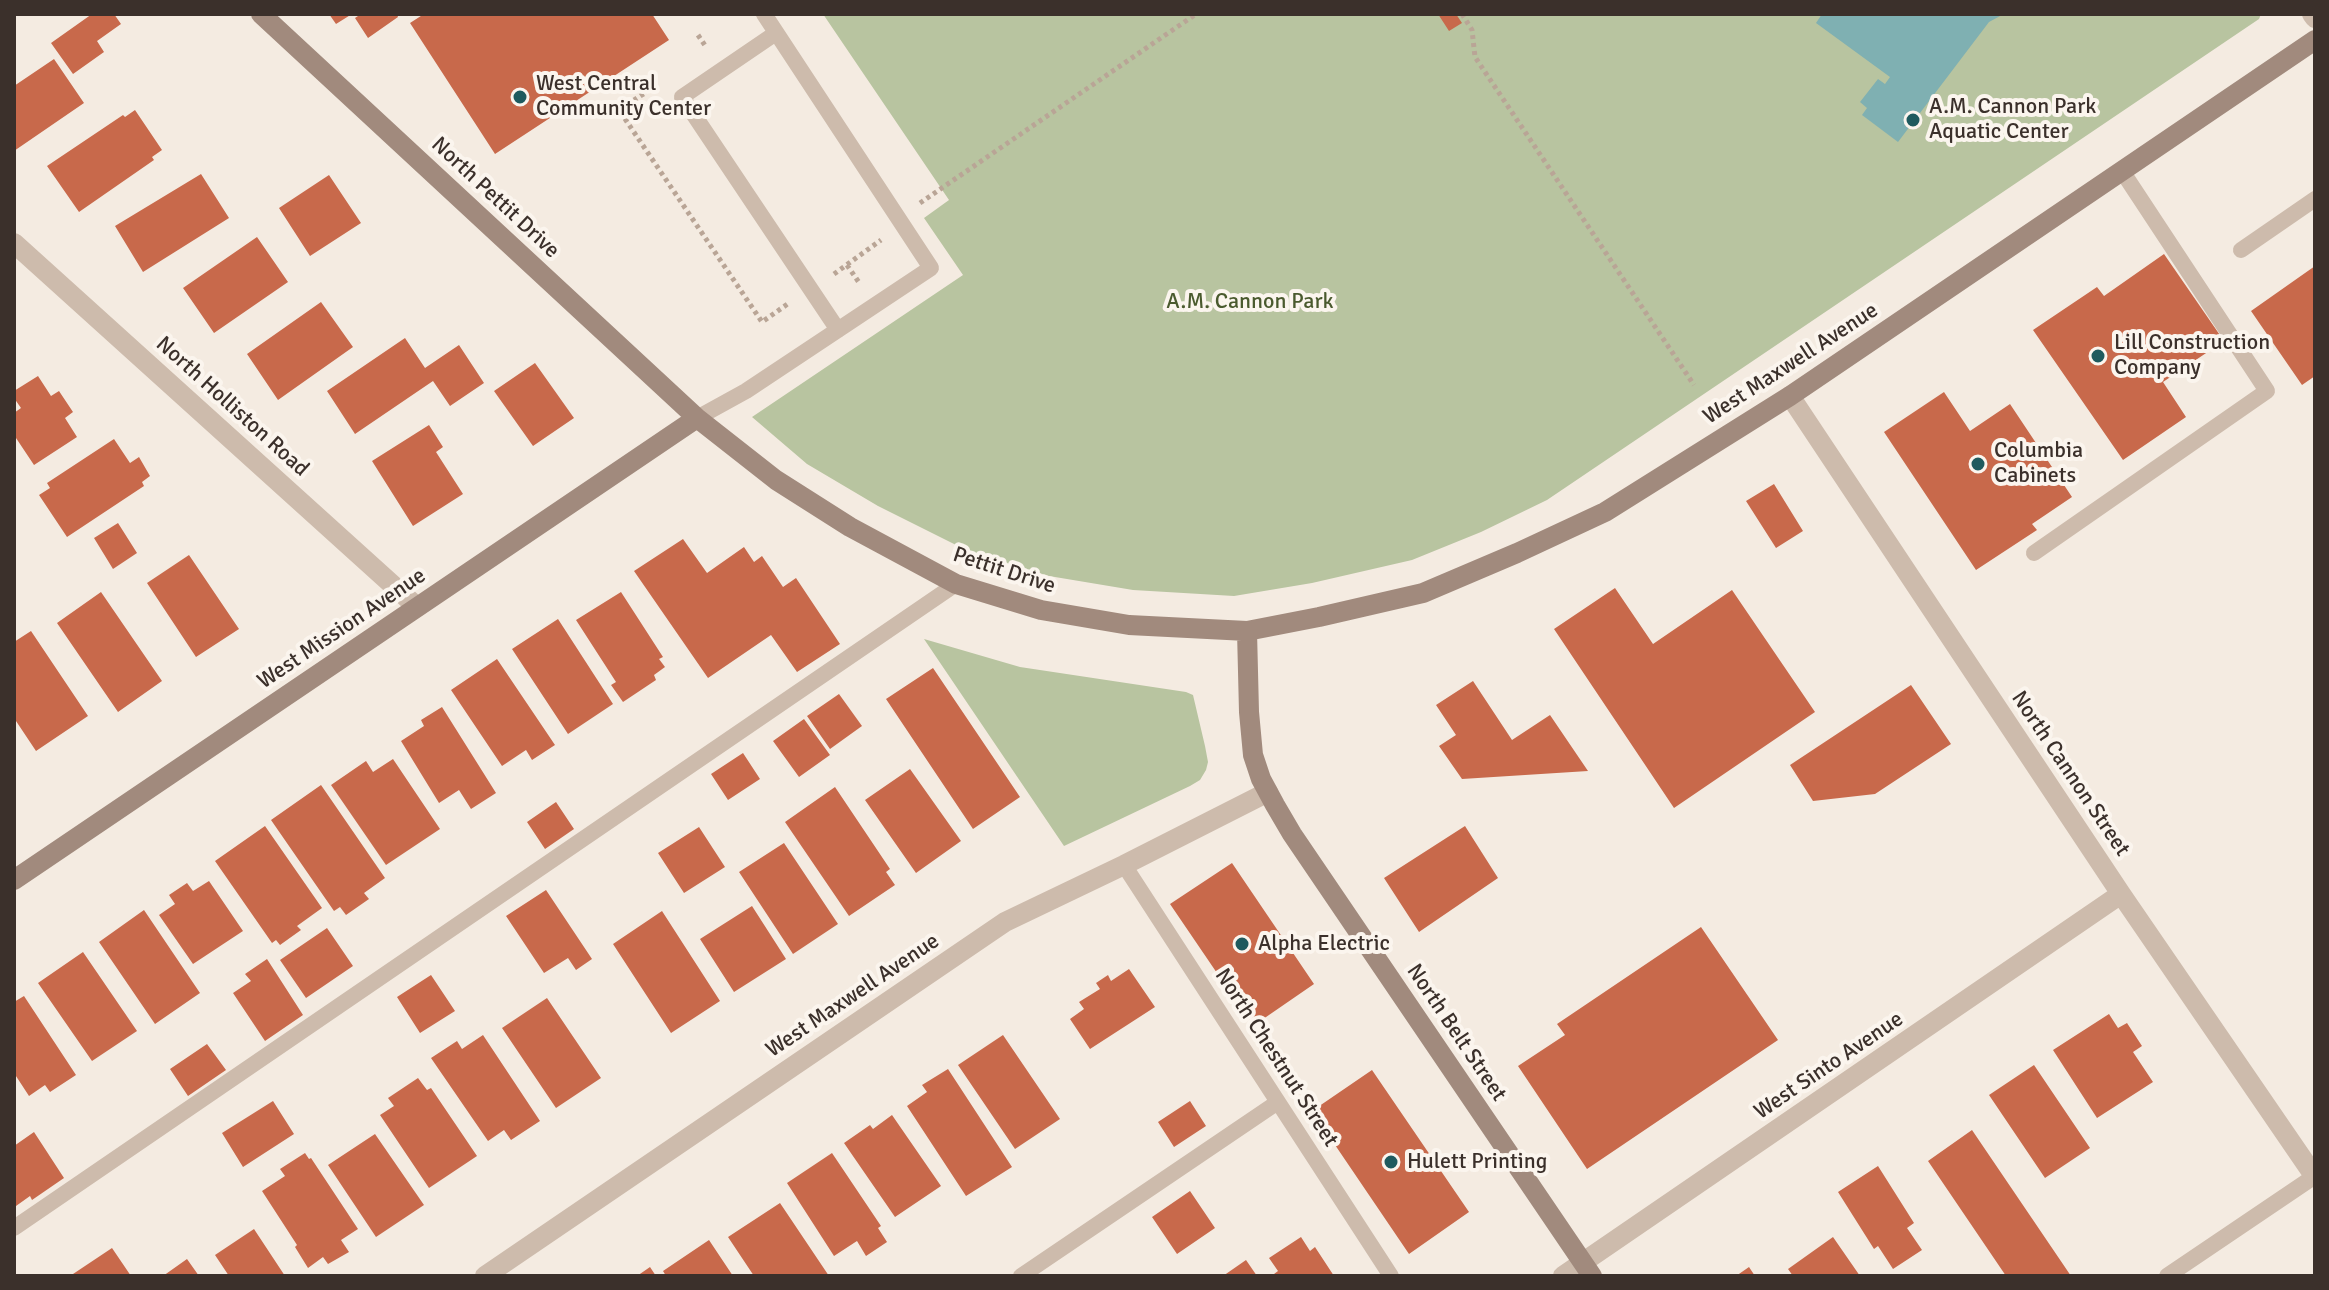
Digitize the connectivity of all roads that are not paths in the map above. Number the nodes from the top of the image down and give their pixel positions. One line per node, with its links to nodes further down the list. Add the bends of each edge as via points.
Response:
1 (261, 14): 11 (street, North Pettit Drive)
2 (764, 14): 3 (lane)
3 (776, 33): 9 (lane, via 931,268); 9 (lane, via 682,97)
4 (2315, 40): 5 (street, West Maxwell Avenue)
5 (2122, 171): 10 (street, West Maxwell Avenue); 12 (lane, via 2267,391)
6 (2315, 199): 8 (lane)
7 (14, 243): 14 (street, North Holliston Road)
8 (2241, 250)
9 (838, 330): 11 (lane)
10 (1790, 396): 15 (street, West Maxwell Avenue, via 1605,512 1517,553 1423,593); 19 (street, North Cannon Street)
11 (697, 418): 13 (street, Pettit Drive, via 776,480); 14 (street, West Mission Avenue)
12 (2034, 553)
13 (956, 584): 15 (street, Pettit Drive, via 1041,610 1129,625); 22 (lane)
14 (417, 607): 18 (street, West Mission Avenue)
15 (1247, 631): 16 (street, North Belt Street, via 1252,745)
16 (1268, 792): 17 (street, West Maxwell Avenue); 23 (street, North Belt Street)
17 (1124, 865): 20 (lane, North Chestnut Street); 24 (street, West Maxwell Avenue, via 1005,922)
18 (14, 880)
19 (2121, 894): 21 (street, North Cannon Street); 23 (street, West Sinto Avenue)
20 (1278, 1102): 25 (lane); 26 (lane, North Chestnut Street)
21 (2315, 1176): 28 (lane)
22 (14, 1228)
23 (1587, 1270): 27 (street, West Sinto Avenue)
24 (485, 1276)
25 (1021, 1276)
26 (1391, 1276)
27 (1563, 1276)
28 (2167, 1276)

